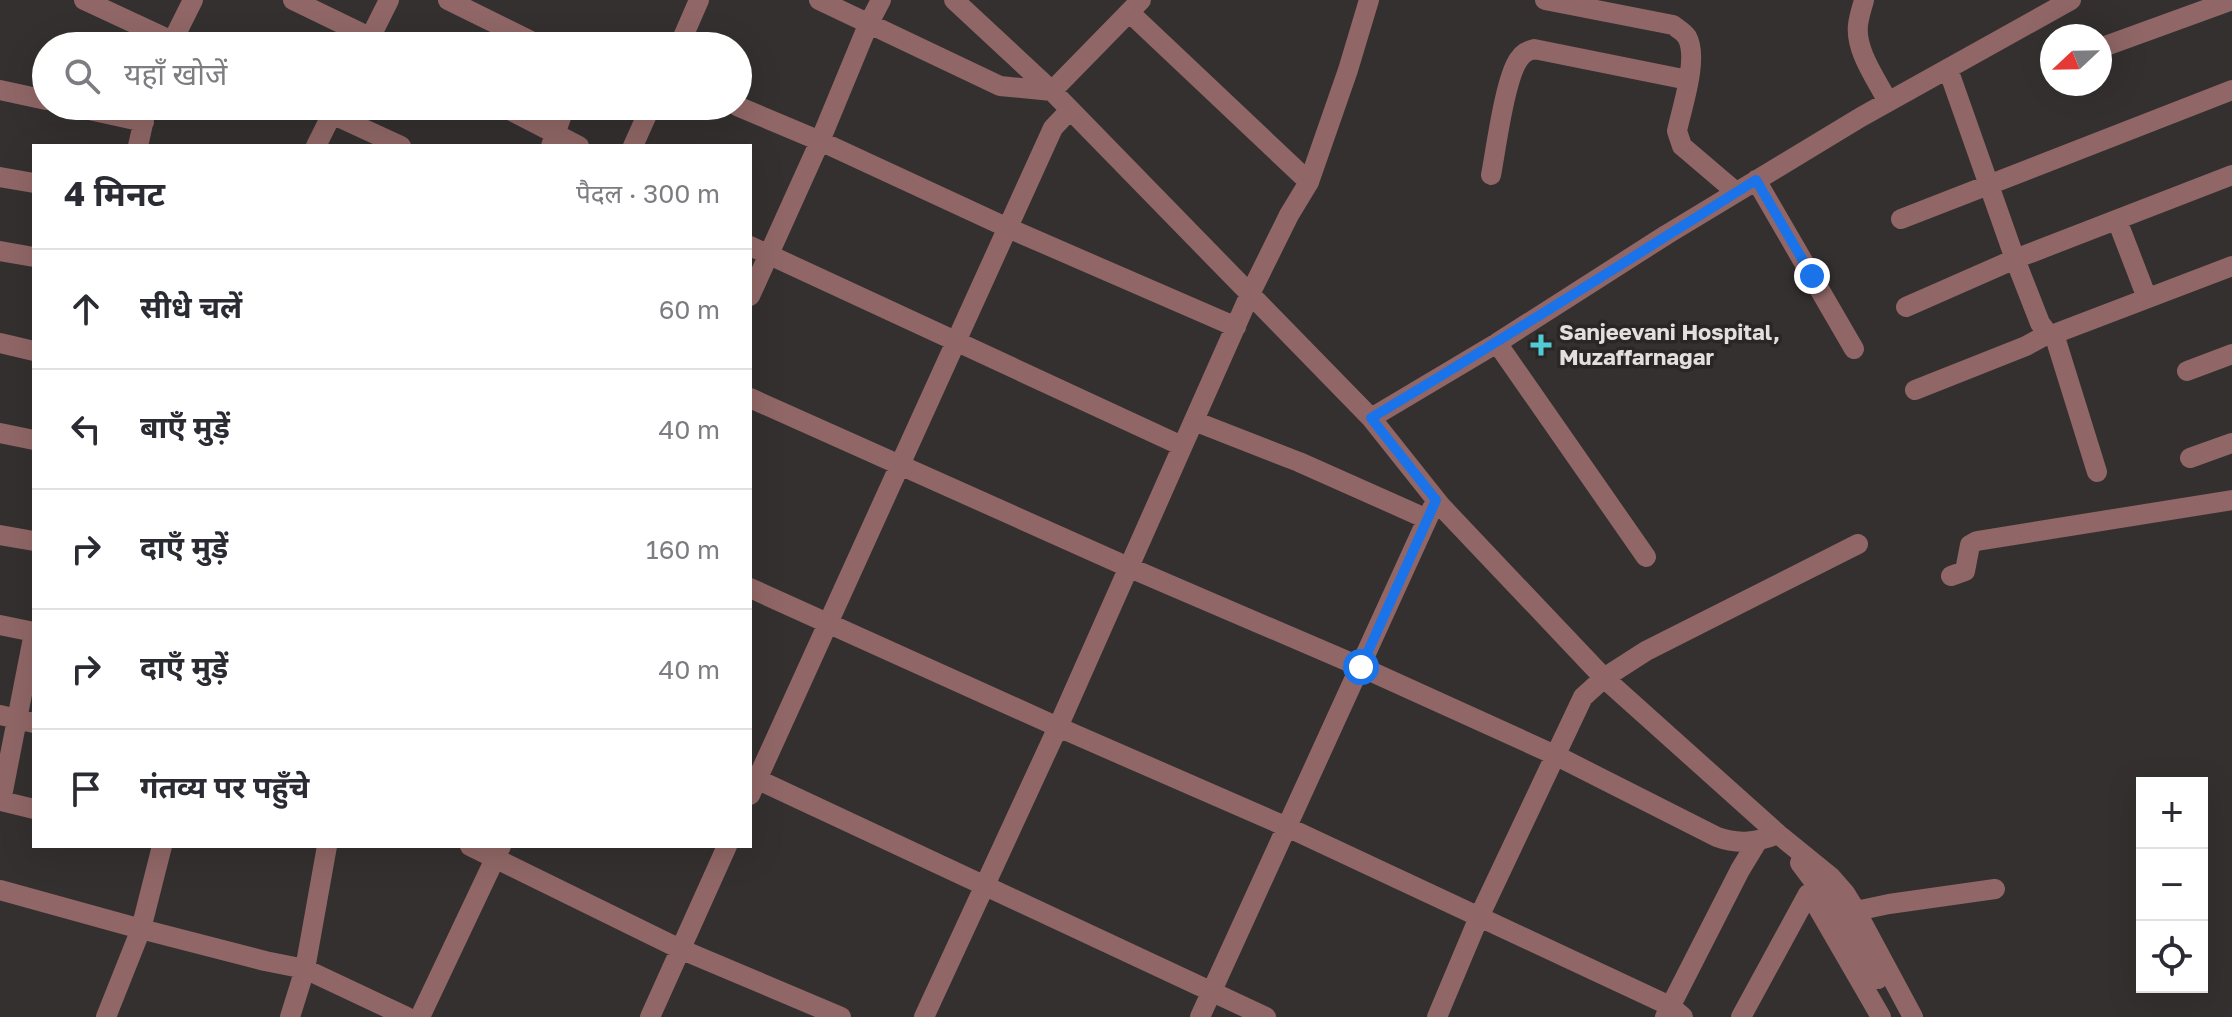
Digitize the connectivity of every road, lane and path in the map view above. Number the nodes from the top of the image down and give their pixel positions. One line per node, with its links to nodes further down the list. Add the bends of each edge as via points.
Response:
1 (84, 0): 17 (street)
2 (193, 0): 18 (street)
3 (293, 0): 19 (street)
4 (389, 0): 20 (street)
5 (448, 0): 21 (street)
6 (699, 0): 22 (street)
7 (819, 0): 16 (street)
8 (881, 0): 16 (street)
9 (954, 0): 28 (street)
10 (1369, 0): 49 (street)
11 (1545, 0): 25 (street, via 1673,25 1691,46)
12 (1864, 0): 30 (street, via 1858,37)
13 (2071, 0): 24 (street)
14 (2232, 0): 23 (street)
15 (1135, 6): 28 (street); 49 (street)
16 (868, 25): 28 (street, via 1000,86); 40 (street)
17 (150, 32)
18 (180, 32)
19 (354, 32)
20 (379, 32)
21 (513, 32)
22 (685, 32)
23 (2112, 44)
24 (1948, 69): 30 (street); 51 (street)
25 (1688, 80): 45 (street, via 1534,49 1525,52 1509,87); 52 (street, via 1679,141)
26 (0, 90): 29 (street)
27 (2232, 90): 51 (street)
28 (1052, 91): 31 (street)
29 (32, 97)
30 (1888, 102): 48 (street)
31 (1070, 110): 55 (street, via 1053,128); 62 (street)
32 (752, 112): 40 (street)
33 (144, 120): 41 (street)
34 (324, 120): 42 (street)
35 (349, 120): 43 (street)
36 (523, 120): 39 (street)
37 (560, 120): 39 (street)
38 (645, 120): 44 (street)
39 (554, 140)
40 (820, 141): 55 (street); 56 (street)
41 (138, 144)
42 (317, 144)
43 (397, 144)
44 (634, 144)
45 (1491, 175)
46 (2232, 175): 54 (street)
47 (0, 177): 50 (street)
48 (1756, 180): 52 (street); 70 (street)
49 (1309, 182): 62 (street)
50 (32, 183)
51 (1988, 183): 53 (street); 59 (street)
52 (1736, 192): 69 (street)
53 (1901, 219)
54 (2117, 220): 59 (street); 63 (street)
55 (1008, 228): 65 (street); 67 (street)
56 (760, 250): 61 (street); 67 (street)
57 (0, 251): 58 (street)
58 (32, 257)
59 (2015, 259): 64 (street); 66 (street, via 2040,323)
60 (2232, 266): 63 (street)
61 (752, 287)
62 (1250, 294): 65 (street); 76 (street)
63 (2147, 298): 66 (street)
64 (1906, 307)
65 (1236, 327): 77 (street)
66 (2051, 334): 74 (street); 84 (street)
67 (956, 340): 81 (street); 83 (street)
68 (0, 343): 71 (street)
69 (1497, 343): 76 (street); 91 (street)
70 (1854, 349)
71 (32, 351)
72 (2232, 354): 73 (street)
73 (2187, 371)
74 (1915, 390)
75 (752, 399): 83 (street)
76 (1371, 418): 85 (street)
77 (1194, 421): 81 (street); 87 (street)
78 (0, 433): 79 (street)
79 (32, 440)
80 (2232, 443): 82 (street)
81 (1182, 446): 92 (street)
82 (2190, 458)
83 (900, 464): 92 (street); 95 (street)
84 (2097, 472)
85 (1436, 500): 87 (street); 100 (street)
86 (2232, 500): 93 (street, via 1977,541 1970,545 1965,571)
87 (1427, 519): 99 (street)
88 (0, 535): 89 (street)
89 (32, 541)
90 (1858, 544): 100 (street, via 1646,651)
91 (1646, 557)
92 (1128, 567): 99 (street); 102 (street)
93 (1951, 576)
94 (752, 589): 95 (street)
95 (829, 622): 102 (street); 104 (street)
96 (0, 625): 97 (street)
97 (32, 633)
98 (32, 643): 101 (street)
99 (1361, 667): 103 (street); 107 (street)
100 (1604, 678): 103 (street, via 1583,697); 108 (street)
101 (17, 719): 105 (street)
102 (1058, 727): 107 (street); 114 (street)
103 (1555, 755): 109 (street, via 1717,837); 119 (street)
104 (752, 783): 114 (street)
105 (1, 803): 106 (street)
106 (32, 809)
107 (1287, 827): 119 (street); 123 (street)
108 (1778, 834): 109 (street); 117 (street); 118 (street, via 1831,877 1845,893)
109 (1757, 842): 124 (street)
110 (161, 848): 120 (street)
111 (327, 848): 122 (street)
112 (726, 848): 121 (street)
113 (499, 852): 121 (street); 128 (street)
114 (985, 884): 123 (street); 131 (street)
115 (1995, 889): 118 (street)
116 (0, 890): 120 (street)
117 (1808, 894): 135 (street); 136 (street)
118 (1846, 911): 137 (street); 138 (street)
119 (1479, 917): 124 (street); 134 (street)
120 (141, 929): 122 (street); 125 (street)
121 (680, 949): 129 (street); 130 (street)
122 (305, 969): 126 (street); 127 (street)
123 (1211, 993): 132 (street); 133 (street)
124 (1673, 1013)
125 (106, 1017)
126 (290, 1017)
127 (407, 1017)
128 (420, 1017)
129 (650, 1017)
130 (841, 1017)
131 (924, 1017)
132 (1200, 1017)
133 (1266, 1017)
134 (1437, 1017)
135 (1741, 1017)
136 (1881, 1017)
137 (1900, 1017)
138 (1913, 1017)

